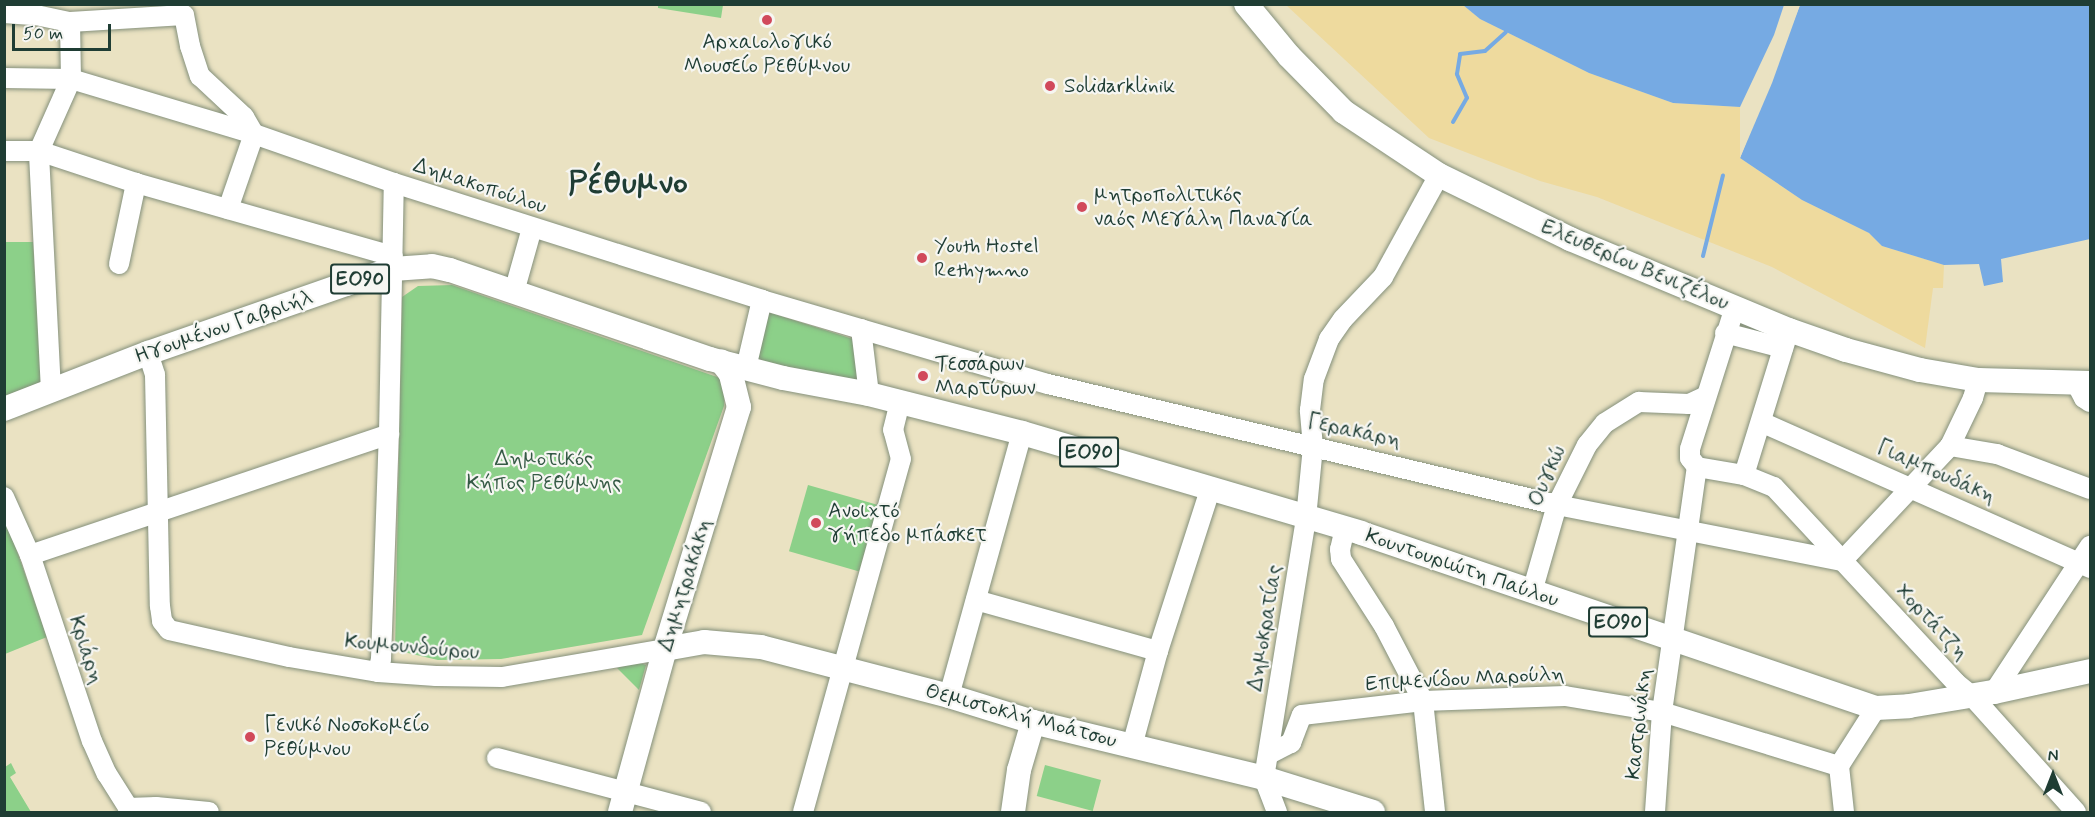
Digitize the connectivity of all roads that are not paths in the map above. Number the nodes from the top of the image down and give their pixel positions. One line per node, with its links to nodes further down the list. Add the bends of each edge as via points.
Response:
1 (1246, 4): 9 (main road, Ελευθερίου Βενιζέλου, via 1289,56 1344,112)
2 (4, 13): 3 (street)
3 (70, 22): 5 (street); 6 (street, via 184,15 189,46 200,76 244,117)
4 (4, 78): 5 (street, Δημακοπούλου)
5 (71, 79): 6 (street, Δημακοπούλου); 8 (street)
6 (254, 134): 11 (street, Δημακοπούλου); 12 (street)
7 (4, 151): 8 (street)
8 (39, 152): 10 (street); 28 (street)
9 (1439, 175): 18 (main road, Ελευθερίου Βενιζέλου, via 1570,239); 39 (street, Δημοκρατίας, via 1383,277 1343,319 1320,358 1310,410)
10 (136, 183): 12 (street); 15 (street)
11 (394, 183): 13 (street, Δημακοπούλου); 14 (street)
12 (228, 209): 14 (street)
13 (532, 228): 16 (street); 17 (street, Δημακοπούλου)
14 (393, 263): 16 (main road, Ηγουμένου Γαβριήλ / ΕΟ90, via 441,268); 22 (main road, Ηγουμένου Γαβριήλ / ΕΟ90); 37 (street)
15 (119, 264)
16 (514, 292): 23 (main road, Ηγουμένου Γαβριήλ / ΕΟ90)
17 (762, 300): 19 (street); 24 (street)
18 (1735, 307): 20 (street, Καστρινάκη); 21 (main road, Ελευθερίου Βενιζέλου)
19 (861, 329): 29 (street); 39 (street, Γερακάρη, via 1048,384)
20 (1725, 333): 21 (street); 30 (street, Καστρινάκη)
21 (1786, 339): 26 (main road, Ελευθερίου Βενιζέλου); 35 (street)
22 (148, 353): 28 (main road, Ηγουμένου Γαβριήλ / ΕΟ90); 47 (street, via 154,375)
23 (721, 361): 24 (main road, ΕΟ90); 33 (main road, via 731,374)
24 (746, 368): 25 (main road, ΕΟ90)
25 (783, 378): 29 (main road, ΕΟ90); 33 (main road, via 757,389)
26 (1978, 380): 27 (main road, Ελευθερίου Βενιζέλου); 38 (street)
27 (2084, 383): 32 (street, via 2084,398)
28 (51, 391): 34 (main road, Ηγουμένου Γαβριήλ / ΕΟ90)
29 (869, 394): 31 (main road, Κουντουριώτη Παύλου / ΕΟ90)
30 (1706, 396): 40 (street, Καστρινάκη, via 1690,449 1690,458); 46 (street, Ουγκώ, via 1689,404 1640,402 1605,423)
31 (900, 402): 36 (main road, Κουντουριώτη Παύλου / ΕΟ90); 59 (street, via 893,430 901,459)
32 (2091, 402)
33 (739, 407): 57 (main road, Δημητρακάκη)
34 (4, 409)
35 (1761, 422): 41 (street); 42 (street, Γιαμπουδάκη)
36 (1022, 433): 44 (main road, Κουντουριώτη Παύλου / ΕΟ90); 55 (street)
37 (389, 434): 47 (street); 61 (street)
38 (1950, 446): 42 (street); 43 (street, via 1997,454)
39 (1313, 447): 46 (street, Γερακάρη); 48 (street, Δημοκρατίας)
40 (1697, 466): 41 (street, Χορτάτζη); 50 (street, Καστρινάκη)
41 (1744, 475): 53 (street, Χορτάτζη, via 1774,487)
42 (1912, 488): 52 (street, Γιαμπουδάκη); 53 (street)
43 (2091, 489)
44 (1210, 490): 48 (main road, Κουντουριώτη Παύλου / ΕΟ90); 58 (street)
45 (4, 497): 51 (street, Κριάρη)
46 (1557, 505): 50 (street, Γερακάρη); 54 (street, Ουγκώ)
47 (157, 512): 51 (street); 61 (street, Κουμουνδούρου, via 162,621 169,630)
48 (1306, 518): 49 (main road, Κουντουριώτη Παύλου / ΕΟ90); 69 (street, Δημοκρατίας)
49 (1345, 528): 54 (main road, Κουντουριώτη Παύλου / ΕΟ90); 64 (street, via 1341,559 1384,626)
50 (1689, 533): 53 (street, Γερακάρη); 56 (street, Καστρινάκη)
51 (30, 555): 74 (street, Κριάρη, via 92,741)
52 (2088, 559): 62 (street)
53 (1842, 561): 62 (street, Χορτάτζη, via 1956,683)
54 (1532, 592): 56 (main road, Κουντουριώτη Παύλου / ΕΟ90)
55 (976, 600): 58 (street); 63 (street)
56 (1674, 641): 65 (main road, Κουντουριώτη Παύλου / ΕΟ90); 66 (street, Καστρινάκη)
57 (665, 649): 59 (main road, Θεμιστοκλή Μοάτσου, via 704,642 761,647); 61 (street, Κουμουνδούρου, via 502,677); 73 (main road, Δημητρακάκη)
58 (1158, 651): 68 (street)
59 (843, 669): 63 (main road, Θεμιστοκλή Μοάτσου); 77 (street)
60 (2091, 671): 62 (main road, Κουντουριώτη Παύλου / ΕΟ90)
61 (378, 672)
62 (1983, 693): 65 (main road, Κουντουριώτη Παύλου / ΕΟ90); 84 (street, Χορτάτζη)
63 (949, 696): 67 (main road, Θεμιστοκλή Μοάτσου)
64 (1423, 700): 66 (street, Επιμενίδου Μαρούλη, via 1565,696); 69 (street, Επιμενίδου Μαρούλη, via 1302,715 1291,743); 81 (street)
65 (1876, 708): 71 (street)
66 (1662, 712): 71 (street, Επιμενίδου Μαρούλη); 82 (street, Καστρινάκη)
67 (1033, 722): 68 (main road, Θεμιστοκλή Μοάτσου); 78 (main road, via 1019,770)
68 (1132, 746): 72 (main road, Θεμιστοκλή Μοάτσου)
69 (1269, 754): 72 (street, Δημοκρατίας)
70 (498, 758): 73 (street)
71 (1839, 766): 83 (street)
72 (1264, 778): 79 (street); 80 (main road, Θεμιστοκλή Μοάτσου)
73 (623, 803): 76 (street)
74 (130, 810): 75 (street, via 156,807)
75 (209, 813)
76 (701, 813)
77 (803, 813)
78 (1013, 813)
79 (1277, 813)
80 (1373, 813)
81 (1435, 813)
82 (1655, 813)
83 (1844, 813)
84 (2076, 813)

